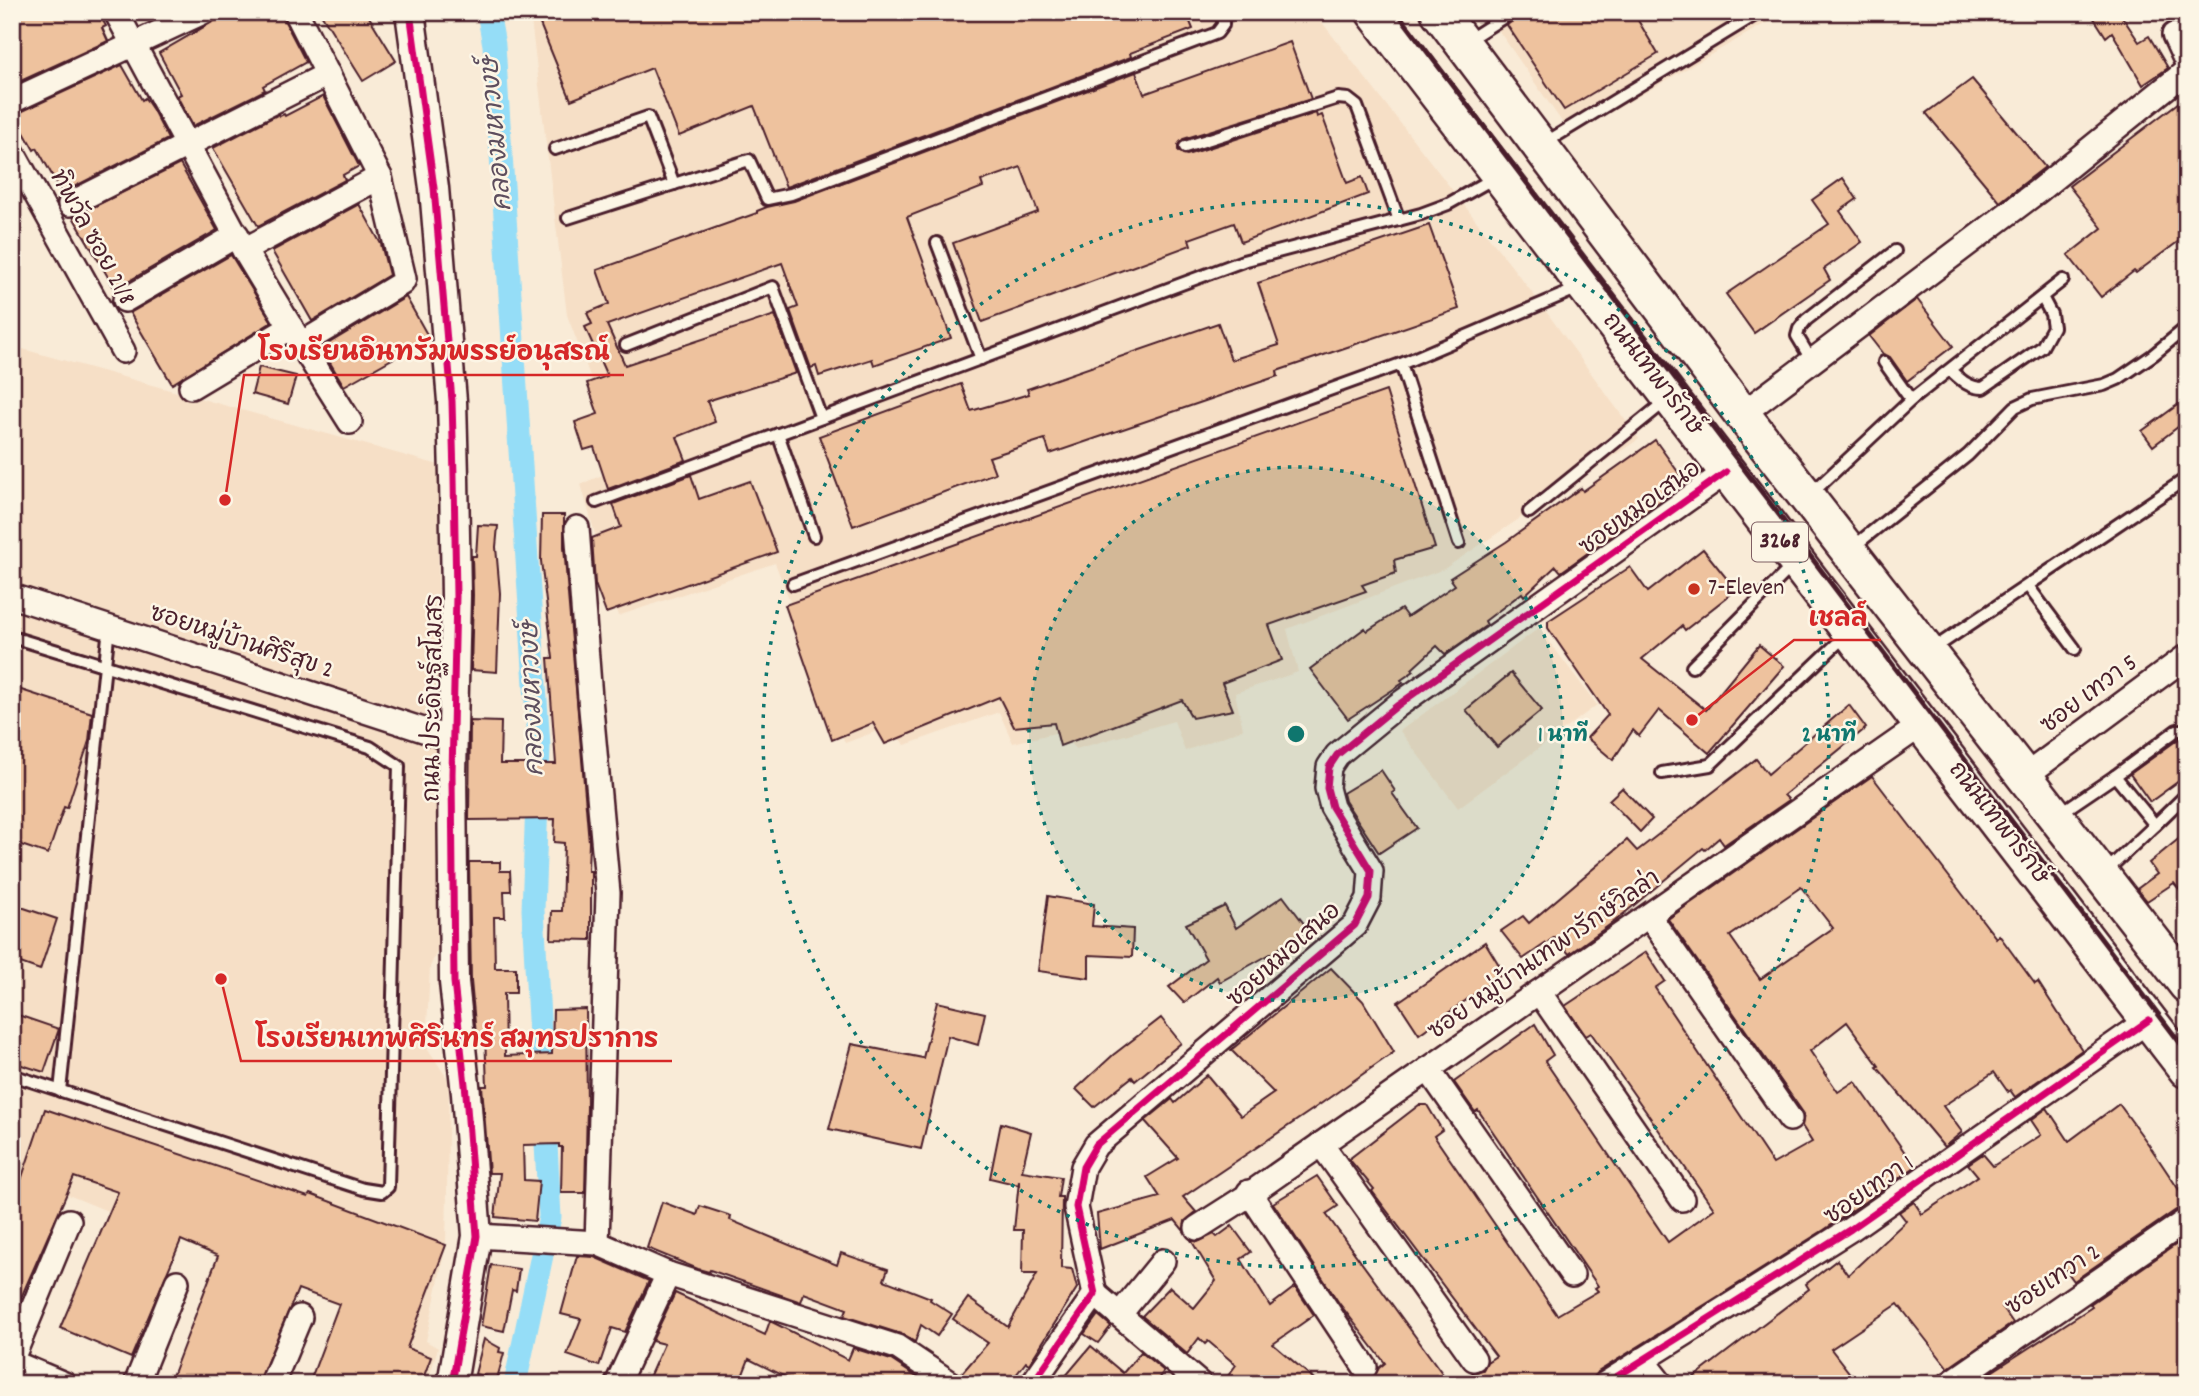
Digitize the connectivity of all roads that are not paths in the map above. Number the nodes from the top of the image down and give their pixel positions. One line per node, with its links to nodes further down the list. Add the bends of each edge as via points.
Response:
1 (116, 12): 12 (street)
2 (202, 12): 12 (street)
3 (296, 12): 14 (street)
4 (410, 12): 73 (street, ถนน ประดิษฐ์สโมสร, via 434,188 452,401)
5 (1223, 12): 23 (lane, via 1223,25 1217,33 791,194 767,199 749,160)
6 (1374, 12): 21 (main road, ถนนเทพารักษ์ / 3268)
7 (1439, 12): 11 (main road, ถนนเทพารักษ์ / 3268)
8 (1512, 12): 11 (lane)
9 (1760, 12): 17 (lane)
10 (2174, 34): 13 (street)
11 (1462, 43): 17 (main road, ถนนเทพารักษ์ / 3268)
12 (133, 45): 15 (street); 16 (street)
13 (2187, 66): 39 (street, via 2184,74 2038,191)
14 (328, 75): 16 (street); 22 (street)
15 (12, 101)
16 (187, 145): 24 (street); 27 (street)
17 (1540, 146): 46 (main road, ถนนเทพารักษ์ / 3268)
18 (1185, 147): 26 (lane, via 1338,98 1348,99 1357,106)
19 (555, 149): 23 (lane, via 648,117)
20 (12, 151): 37 (street, ทิพวัล ซอย 21/8)
21 (1498, 176): 26 (lane, via 1448,204); 31 (main road, ถนนเทพารักษ์ / 3268)
22 (380, 177): 27 (street); 35 (street, via 403,281)
23 (674, 184): 25 (lane)
24 (70, 204)
25 (568, 218)
26 (1399, 220): 38 (lane, via 1243,261)
27 (240, 243): 33 (street); 35 (street)
28 (937, 243): 38 (lane)
29 (1895, 251): 39 (lane, via 1799,329 1797,336)
30 (2063, 280): 32 (lane)
31 (1583, 286): 41 (lane); 44 (main road, ถนนเทพารักษ์ / 3268)
32 (2042, 297): 42 (lane); 42 (lane, via 2053,327 2042,347 1983,388 1965,383)
33 (125, 300)
34 (2187, 327): 58 (lane, via 2118,379 2032,398 2015,407 1968,455)
35 (296, 336): 43 (street); 48 (street)
36 (626, 345): 47 (lane, via 773,287)
37 (123, 351)
38 (981, 359): 47 (lane)
39 (1812, 361): 46 (street)
40 (1884, 362): 45 (lane)
41 (1401, 364): 57 (lane); 60 (lane)
42 (1950, 370): 45 (lane)
43 (191, 387)
44 (1670, 398): 50 (main road, ถนนเทพารักษ์ / 3268); 54 (lane)
45 (1911, 400): 52 (lane)
46 (1742, 414): 52 (main road, ถนนเทพารักษ์ / 3268)
47 (821, 418): 49 (lane)
48 (350, 422)
49 (778, 434): 53 (lane); 56 (lane)
50 (1726, 472): 59 (main road, ถนนเทพารักษ์ / 3268); 102 (street, ซอยหมอเสนอ, via 1398,705 1337,755 1329,766 1327,788 1332,807 1371,871 1369,898 1355,925 1096,1145 1083,1167 1076,1207)
51 (2187, 478): 61 (lane)
52 (1807, 498): 58 (main road, ถนนเทพารักษ์ / 3268)
53 (596, 502)
54 (1529, 512)
55 (577, 528): 97 (street, via 608,893)
56 (814, 536)
57 (1458, 543)
58 (1848, 550): 67 (main road, ถนนเทพารักษ์ / 3268)
59 (1796, 562): 64 (main road, ถนนเทพารักษ์ / 3268); 70 (lane)
60 (793, 583)
61 (2028, 586): 66 (lane); 67 (lane)
62 (12, 596): 63 (street, ซอยหมู่บ้านศิรีสุข 2)
63 (109, 627): 69 (lane); 73 (street, ซอยหมู่บ้านศิรีสุข 2)
64 (1850, 631): 71 (main road, ถนนเทพารักษ์ / 3268); 74 (lane, via 1710,765)
65 (12, 637): 69 (lane)
66 (2075, 649)
67 (1928, 653): 75 (main road, ถนนเทพารักษ์ / 3268)
68 (2187, 656): 75 (street, ซอย เทวา 5)
69 (105, 666): 88 (lane); 88 (lane, via 370,747 399,766 388,1187 382,1192 363,1189)
70 (1692, 667)
71 (1921, 725): 81 (street, ซอย หมู่บ้านเทพารักษ์วิลล่า); 84 (main road, ถนนเทพารักษ์ / 3268)
72 (2187, 730): 76 (lane, via 2177,730)
73 (454, 740): 96 (street, ถนน ประดิษฐ์สโมสร, via 454,982)
74 (1662, 773)
75 (2025, 776): 78 (main road, ถนนเทพารักษ์ / 3268)
76 (2115, 776): 78 (lane); 79 (lane)
77 (2187, 794): 79 (lane)
78 (2056, 815): 80 (main road, ถนนเทพารักษ์ / 3268)
79 (2154, 825): 80 (lane)
80 (2102, 874): 82 (main road, ถนนเทพารักษ์ / 3268)
81 (1649, 916): 83 (street, ซอย หมู่บ้านเทพารักษ์วิลล่า); 89 (street)
82 (2187, 985)
83 (1539, 992): 85 (street, ซอย หมู่บ้านเทพารักษ์วิลล่า); 92 (street)
84 (2148, 1020): 86 (main road, ถนนเทพารักษ์ / 3268); 107 (street, ซอยเทวา 1, via 1851,1229)
85 (1428, 1069): 90 (street, ซอย หมู่บ้านเทพารักษ์วิลล่า); 100 (street)
86 (2187, 1070)
87 (12, 1075): 88 (lane)
88 (60, 1091)
89 (1790, 1119)
90 (1321, 1144): 91 (street, ซอย หมู่บ้านเทพารักษ์วิลล่า); 105 (street)
91 (1250, 1192): 95 (street, ซอย หมู่บ้านเทพารักษ์วิลล่า); 108 (street)
92 (1682, 1199)
93 (2187, 1220): 119 (street, ซอยเทวา 2)
94 (69, 1221): 106 (street)
95 (1197, 1228)
96 (477, 1236): 97 (street); 112 (street, ถนน ประดิษฐ์สโมสร)
97 (593, 1243): 99 (street)
98 (1163, 1261): 103 (street)
99 (668, 1274): 113 (street); 114 (street, via 897,1347)
100 (1572, 1275)
101 (177, 1282): 110 (street)
102 (1095, 1294): 103 (street); 115 (street)
103 (1119, 1315): 116 (street)
104 (300, 1317): 111 (street)
105 (1474, 1359)
106 (12, 1360): 109 (street)
107 (1642, 1360): 117 (street, ซอยเทวา 1); 118 (street)
108 (1365, 1367)
109 (64, 1384)
110 (136, 1384)
111 (272, 1384)
112 (452, 1384)
113 (617, 1384)
114 (952, 1384)
115 (1032, 1384)
116 (1200, 1384)
117 (1605, 1384)
118 (1661, 1384)
119 (1949, 1384)

